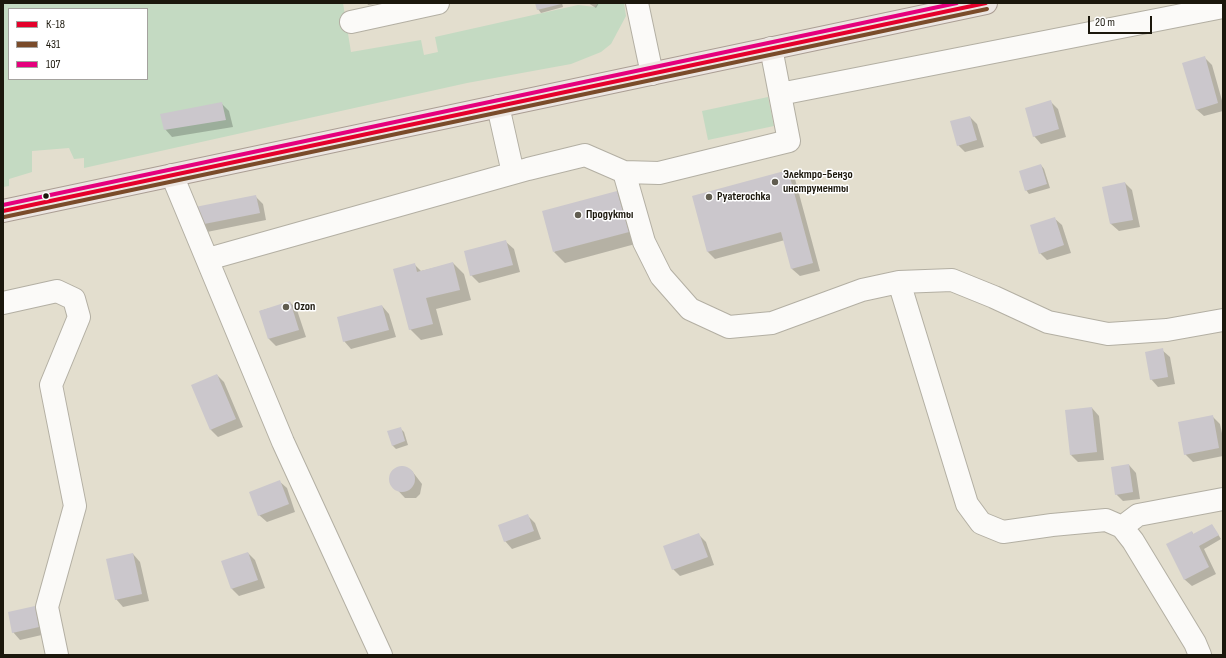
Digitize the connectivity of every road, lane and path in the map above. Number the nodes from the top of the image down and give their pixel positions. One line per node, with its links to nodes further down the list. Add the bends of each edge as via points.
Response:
1 (438, 3): 5 (street)
2 (637, 3): 7 (street)
3 (986, 3): 6 (main road)
4 (1223, 7): 8 (street)
5 (351, 22)
6 (771, 48): 7 (main road); 8 (street)
7 (652, 74): 9 (main road)
8 (780, 94): 10 (street, via 789,141 659,173)
9 (498, 106): 11 (street); 12 (main road)
10 (624, 172): 11 (street, via 585,155); 15 (street, via 644,242 661,276 690,309 728,327 772,323 862,290)
11 (513, 173): 14 (street)
12 (172, 175): 13 (main road); 14 (street)
13 (3, 211)
14 (208, 259): 21 (street, via 283,442)
15 (899, 282): 17 (street, via 952,280 994,296 1048,322 1108,334 1166,330); 19 (street, via 967,504 981,523 1003,532 1106,520)
16 (3, 303): 20 (street, via 58,291 74,299 79,317 51,385 74,506 47,607)
17 (1223, 320)
18 (1223, 499): 19 (street, via 1138,516)
19 (1122, 528): 22 (street, via 1196,643)
20 (57, 655)
21 (381, 655)
22 (1200, 655)

